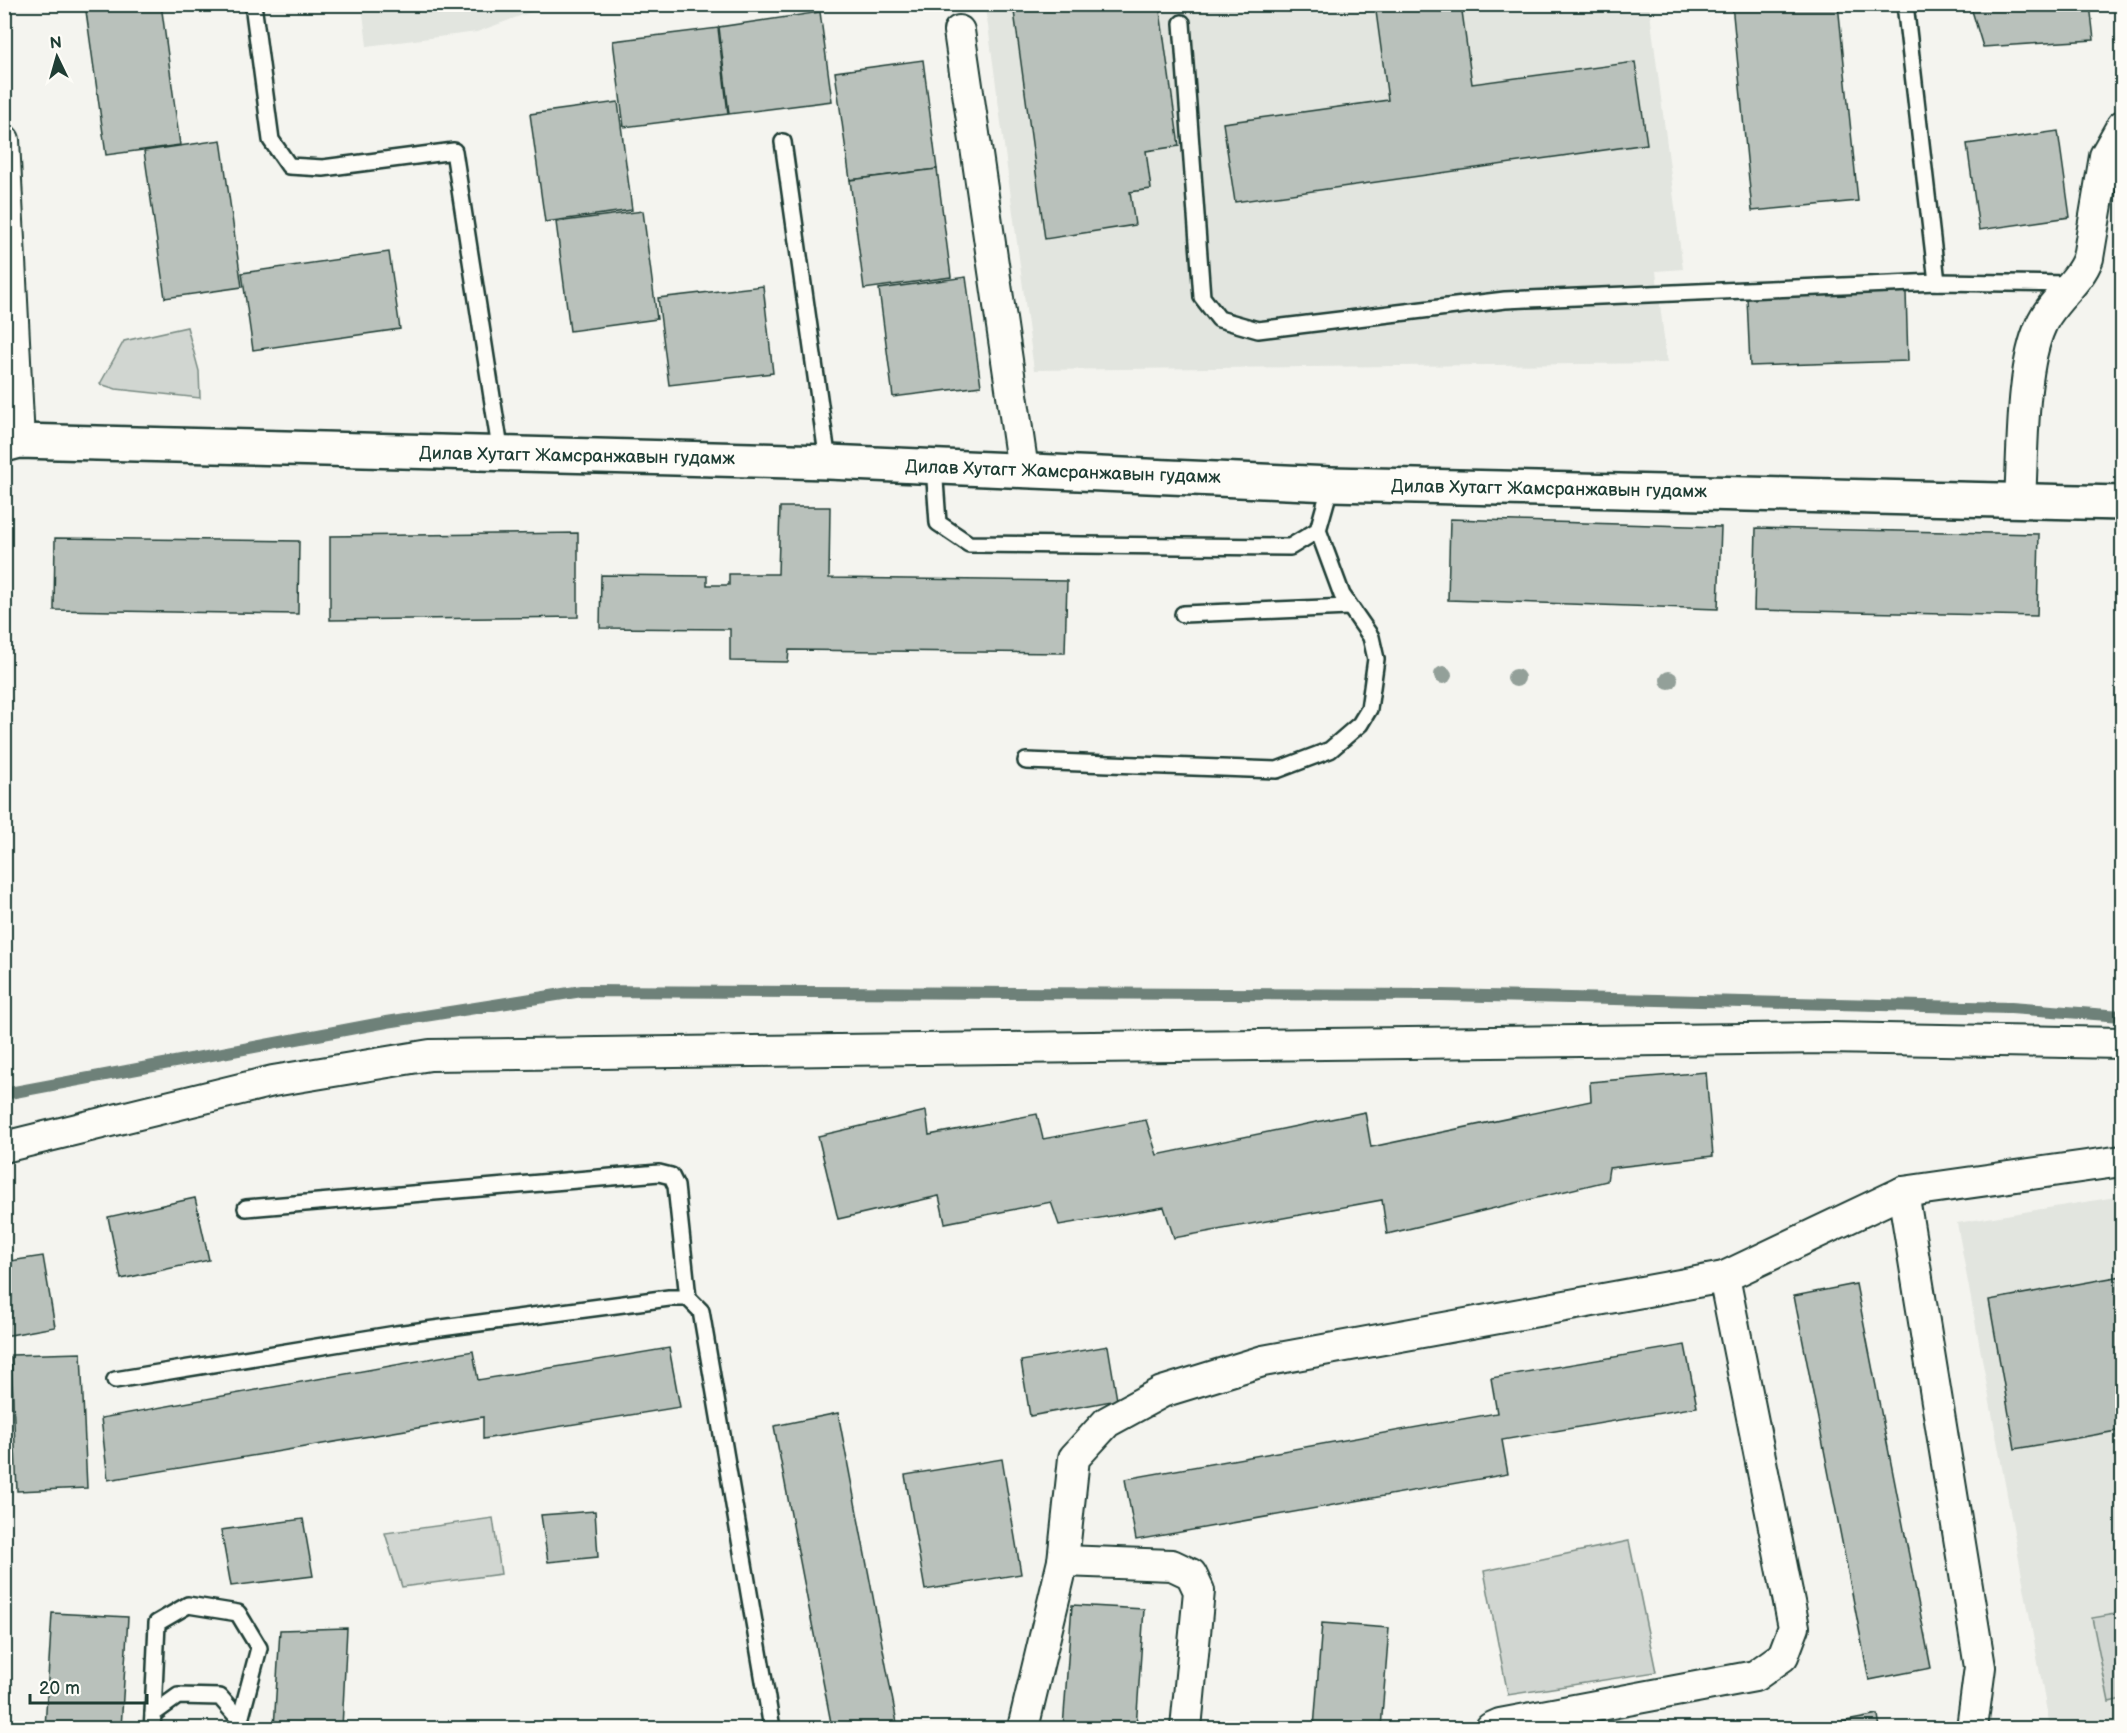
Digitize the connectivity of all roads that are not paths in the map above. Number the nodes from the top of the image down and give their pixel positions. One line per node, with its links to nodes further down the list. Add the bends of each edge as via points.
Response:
1 (253, 4): 11 (lane, via 271,140 289,166 323,168 454,151)
2 (1905, 4): 8 (lane)
3 (1182, 23): 8 (lane, via 1202,297 1219,319 1258,330 1505,300)
4 (959, 31): 14 (street)
5 (2122, 126): 9 (street, via 2105,156 2088,258)
6 (4, 140): 10 (street)
7 (783, 142): 12 (lane)
8 (1937, 282): 9 (lane)
9 (2070, 284): 16 (street, via 2042,322 2031,351)
10 (12, 443): 11 (main road, Дилав Хутагт Жамсранжавын гудамж)
11 (501, 455): 12 (main road, Дилав Хутагт Жамсранжавын гудамж)
12 (828, 462): 13 (main road, Дилав Хутагт Жамсранжавын гудамж)
13 (933, 466): 14 (main road, Дилав Хутагт Жамсранжавын гудамж); 18 (lane, via 938,523 969,544 1290,547)
14 (1023, 470): 15 (main road, Дилав Хутагт Жамсранжавын гудамж)
15 (1331, 484): 16 (main road, Дилав Хутагт Жамсранжавын гудамж); 18 (lane)
16 (2020, 501): 17 (main road, Дилав Хутагт Жамсранжавын гудамж)
17 (2122, 503)
18 (1318, 530): 19 (lane)
19 (1349, 607): 20 (lane); 21 (lane, via 1371,637 1376,659 1369,709 1360,724 1330,750 1277,770)
20 (1183, 614)
21 (1026, 761)
22 (2122, 1043): 23 (street, via 1826,1038 430,1055 273,1081)
23 (4, 1147)
24 (2122, 1161): 25 (street)
25 (1903, 1192): 27 (street); 37 (street, via 1980,1667)
26 (246, 1208): 28 (lane, via 659,1173 671,1176 676,1186)
27 (1724, 1277): 30 (street, via 1263,1361 1162,1392 1107,1422 1074,1458); 36 (street, via 1794,1627 1782,1656 1755,1676)
28 (688, 1298): 29 (lane, via 396,1334); 33 (lane, via 701,1311)
29 (115, 1380)
30 (1063, 1561): 34 (street); 35 (street, via 1172,1565 1191,1574 1199,1591)
31 (152, 1721): 32 (lane, via 178,1696 219,1697); 32 (lane, via 157,1623 188,1605 238,1613 259,1648)
32 (240, 1724)
33 (772, 1728)
34 (1023, 1728)
35 (1186, 1728)
36 (1491, 1728)
37 (1972, 1728)

